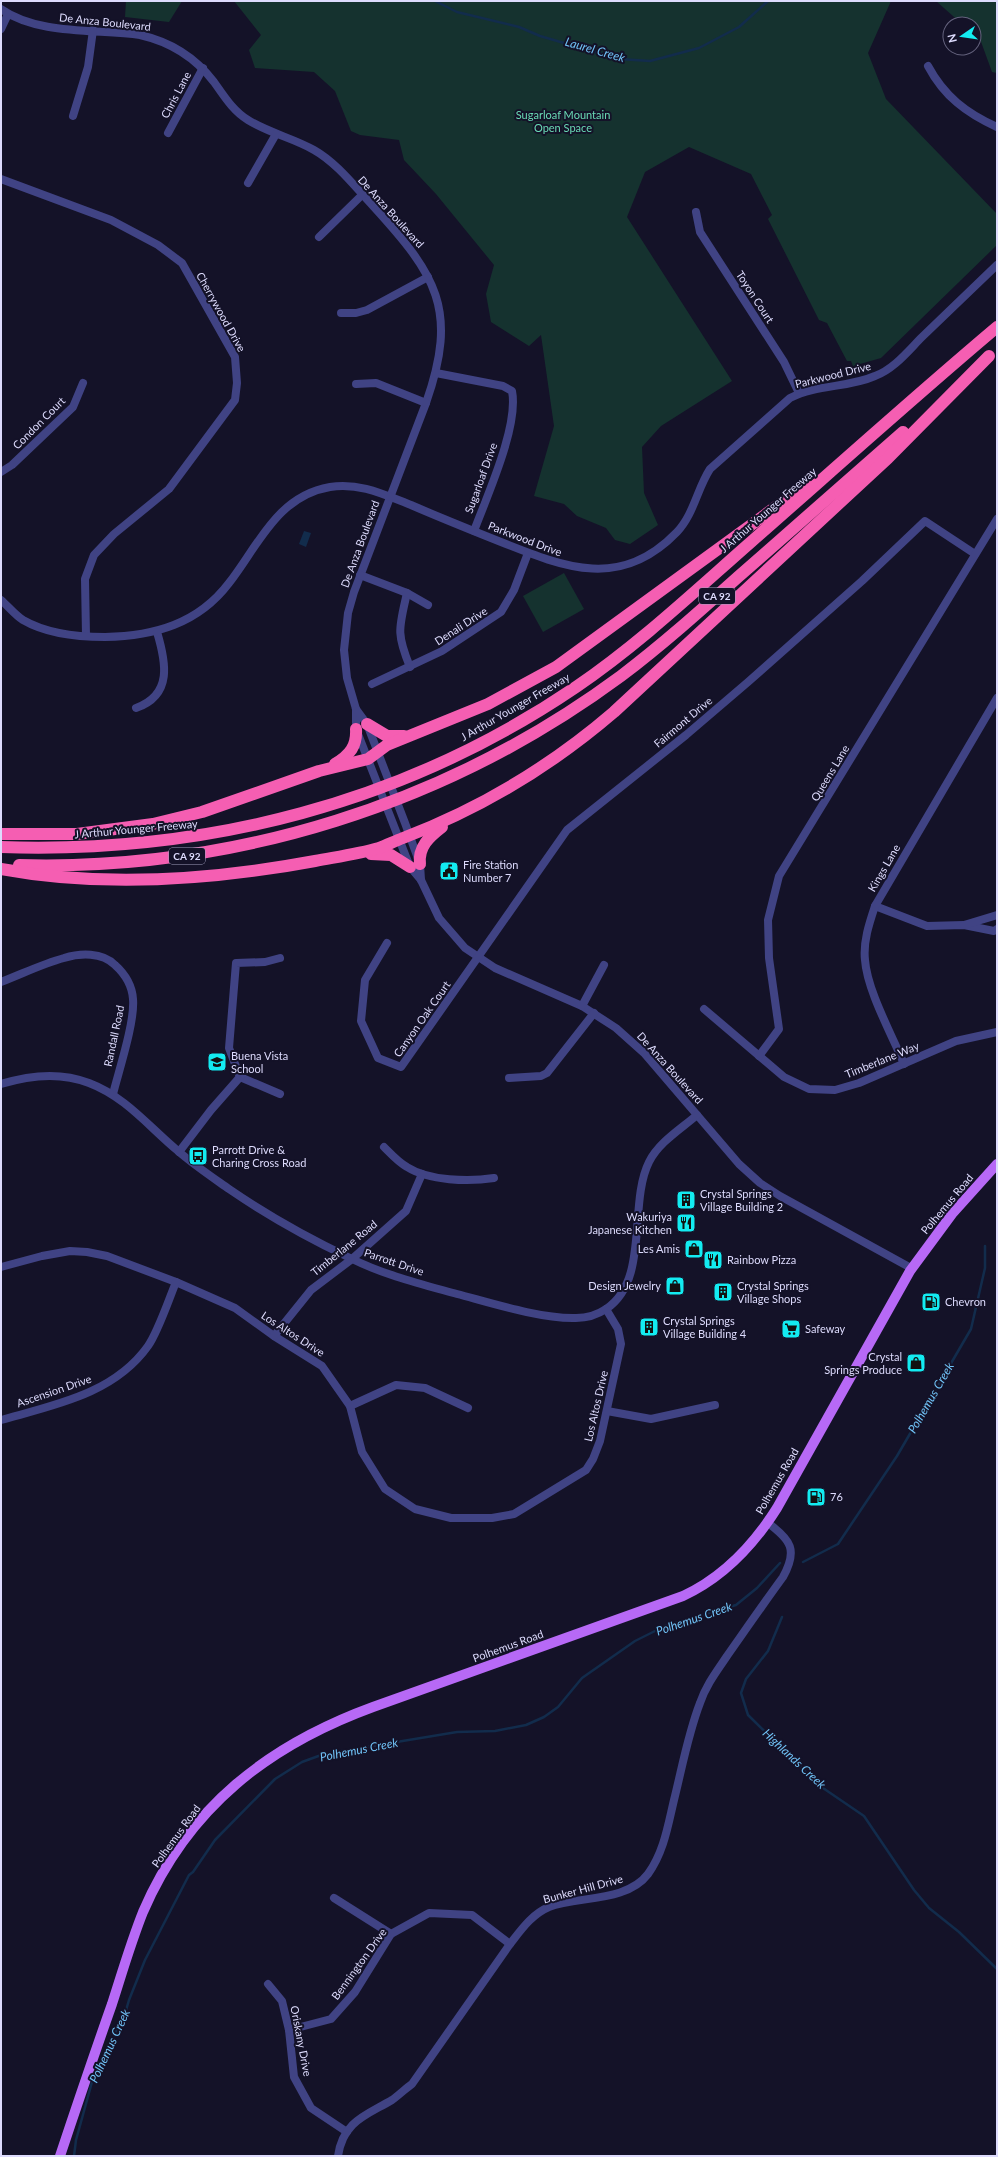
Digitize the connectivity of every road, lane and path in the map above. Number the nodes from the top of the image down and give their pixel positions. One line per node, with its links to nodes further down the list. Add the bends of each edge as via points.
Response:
1 (4, 12): 2 (street); 3 (street, De Anza Boulevard, via 39,25)
2 (1, 29)
3 (93, 30): 5 (street, De Anza Boulevard, via 154,38 178,49); 6 (street, via 88,67)
4 (928, 66): 7 (street, via 943,90 962,108)
5 (203, 68): 8 (street, Chris Lane); 9 (street, De Anza Boulevard, via 236,111)
6 (73, 116)
7 (997, 127)
8 (168, 133)
9 (276, 134): 11 (street); 12 (street, De Anza Boulevard, via 301,143 330,161)
10 (1, 179): 37 (street, Cherrywood Drive, via 111,220 158,245 182,263 235,357 235,400 169,489 114,534 94,556 85,579)
11 (248, 183)
12 (362, 195): 14 (street); 16 (street, De Anza Boulevard, via 408,245)
13 (696, 212): 23 (street, Toyon Court, via 700,232 784,362)
14 (319, 237)
15 (997, 265): 23 (street, Parkwood Drive, via 880,374 862,381)
16 (428, 277): 17 (street, via 367,310); 20 (street, De Anza Boulevard, via 439,308 441,328 441,349)
17 (341, 313)
18 (997, 327): 25 (highway, J Arthur Younger Freeway / CA 92)
19 (993, 353): 46 (highway, via 888,458 609,716 522,781); 51 (highway, CA 92, via 630,669 581,704 482,762 415,793 367,811 275,839 186,856 95,865)
20 (436, 373): 24 (street, De Anza Boulevard); 29 (street, Sugarloaf Drive, via 502,386 512,391 514,403 506,444)
21 (83, 382): 26 (street, Condon Court, via 73,407 12,465)
22 (356, 384): 24 (street, via 376,382)
23 (798, 393): 30 (street, Parkwood Drive, via 716,462 705,477 685,523 663,545 648,555 623,566 593,570 574,568)
24 (426, 403): 27 (street, De Anza Boulevard)
25 (863, 444): 43 (highway, via 561,664 488,704); 49 (highway, J Arthur Younger Freeway / CA 92, via 668,615 602,668 548,705 459,754 362,795 274,821 180,839 90,847)
26 (1, 472)
27 (389, 496): 29 (street, Parkwood Drive); 32 (street, De Anza Boulevard); 36 (street, Parkwood Drive, via 359,486 344,485 315,491 300,498 276,516 229,584 217,596 201,610 179,623)
28 (997, 519): 31 (street, Queens Lane)
29 (474, 531): 30 (street, Parkwood Drive)
30 (528, 553): 38 (street, Denali Drive, via 512,596 501,612 442,652)
31 (975, 554): 60 (street, Fairmont Drive, via 925,521 748,682 567,830); 67 (street, Queens Lane, via 779,876 768,920 769,958 780,1030)
32 (360, 575): 33 (street); 42 (street, De Anza Boulevard, via 348,612 344,642 346,669)
33 (407, 593): 35 (street); 38 (street, via 399,638)
34 (1, 600): 37 (street, Parkwood Drive, via 22,619 54,633)
35 (428, 605)
36 (156, 632): 37 (street, Parkwood Drive, via 126,636); 41 (street, via 164,660 163,683 158,694 150,702)
37 (86, 636)
38 (410, 667): 39 (street, Denali Drive)
39 (372, 684)
40 (997, 698): 54 (street, Kings Lane)
41 (136, 708)
42 (362, 726): 43 (highway, via 391,736); 44 (street, De Anza Boulevard); 44 (street, De Anza Boulevard); 45 (highway, via 350,752 340,761)
43 (417, 734): 44 (highway)
44 (373, 755): 45 (highway); 48 (street, De Anza Boulevard); 48 (street, De Anza Boulevard)
45 (319, 771): 47 (highway, via 213,808 153,824 77,834)
46 (459, 816): 48 (highway); 52 (highway, via 425,842)
47 (1, 834)
48 (404, 837): 50 (highway, via 378,848); 52 (street, De Anza Boulevard)
49 (1, 847)
50 (355, 853): 52 (highway, via 390,855); 53 (highway, via 274,868 175,878 94,878)
51 (1, 865)
52 (415, 866): 60 (street, De Anza Boulevard, via 434,909 445,926 458,942)
53 (1, 869)
54 (874, 906): 56 (street, via 927,926); 68 (street, Kings Lane, via 867,928 865,961 872,988)
55 (997, 914): 56 (street)
56 (964, 925): 57 (street, via 994,931)
57 (997, 929)
58 (387, 943): 60 (street, Canyon Oak Court, via 365,980 361,1021 378,1058 401,1067)
59 (280, 958): 69 (street, via 265,962 236,963 229,1048)
60 (478, 958): 63 (street, De Anza Boulevard, via 503,973)
61 (604, 965): 63 (street)
62 (1, 982): 72 (street, Randall Road, via 64,958 83,955 99,955 123,972 133,999 132,1014)
63 (582, 1006): 65 (street, De Anza Boulevard)
64 (704, 1009): 67 (street, Timberlane Way)
65 (594, 1013): 70 (street, via 546,1073 541,1076); 74 (street, De Anza Boulevard, via 636,1045)
66 (997, 1032): 68 (street, Timberlane Way, via 956,1041)
67 (759, 1056): 68 (street, Timberlane Way, via 784,1077 809,1089 835,1090)
68 (904, 1064)
69 (240, 1077): 73 (street); 76 (street)
70 (509, 1078)
71 (1, 1084): 72 (street, Parrott Drive, via 39,1076 63,1077 88,1083)
72 (113, 1094): 76 (street, Parrott Drive)
73 (280, 1094)
74 (697, 1115): 82 (street, De Anza Boulevard, via 739,1164 770,1190); 84 (street, Parrott Drive, via 659,1147 648,1163 629,1277 622,1293)
75 (384, 1147): 78 (street, via 407,1167)
76 (179, 1152): 80 (street, Parrott Drive, via 285,1225)
77 (997, 1164): 82 (main road, Polhemus Road, via 952,1214)
78 (422, 1174): 79 (street, via 474,1181); 80 (street, Timberlane Road, via 406,1211)
79 (494, 1178)
80 (352, 1260): 84 (street, Parrott Drive, via 396,1277 503,1307 574,1318 590,1316); 85 (street, Timberlane Road, via 311,1290)
81 (1, 1267): 83 (street, Los Altos Drive, via 70,1251 87,1252 107,1256)
82 (911, 1268): 91 (main road, Polhemus Road)
83 (176, 1282): 85 (street, Los Altos Drive, via 235,1308); 90 (street, Ascension Drive, via 149,1346 124,1373 90,1393)
84 (606, 1309): 89 (street, Los Altos Drive, via 618,1329 621,1344)
85 (274, 1336): 87 (street, Los Altos Drive, via 322,1366)
86 (715, 1405): 89 (street, via 652,1419)
87 (350, 1406): 88 (street, via 396,1385 425,1388); 89 (street, Los Altos Drive, via 362,1452 385,1489 415,1509 451,1518 492,1518 514,1514 586,1470 600,1441)
88 (468, 1408)
89 (607, 1411)
90 (1, 1420)
91 (768, 1523): 94 (street, Bunker Hill Drive, via 790,1543 790,1563 783,1577 707,1685 693,1723 655,1864 647,1876 620,1892 549,1907 535,1915); 98 (main road, Polhemus Road, via 746,1551 697,1590 339,1720 284,1748 234,1786 211,1808 190,1834 169,1863 151,1895 136,1931)
92 (334, 1898): 93 (street)
93 (391, 1934): 94 (street, Bennington Drive, via 429,1913 472,1915); 96 (street, Bennington Drive, via 355,1992 330,2020)
94 (510, 1944): 97 (street, Bunker Hill Drive, via 412,2084 393,2099 369,2111)
95 (268, 1984): 96 (street, Oriskany Drive, via 282,2001)
96 (289, 2030): 97 (street, Oriskany Drive, via 294,2077 311,2108)
97 (347, 2132): 99 (street, Bunker Hill Drive)
98 (60, 2156)
99 (338, 2156)

